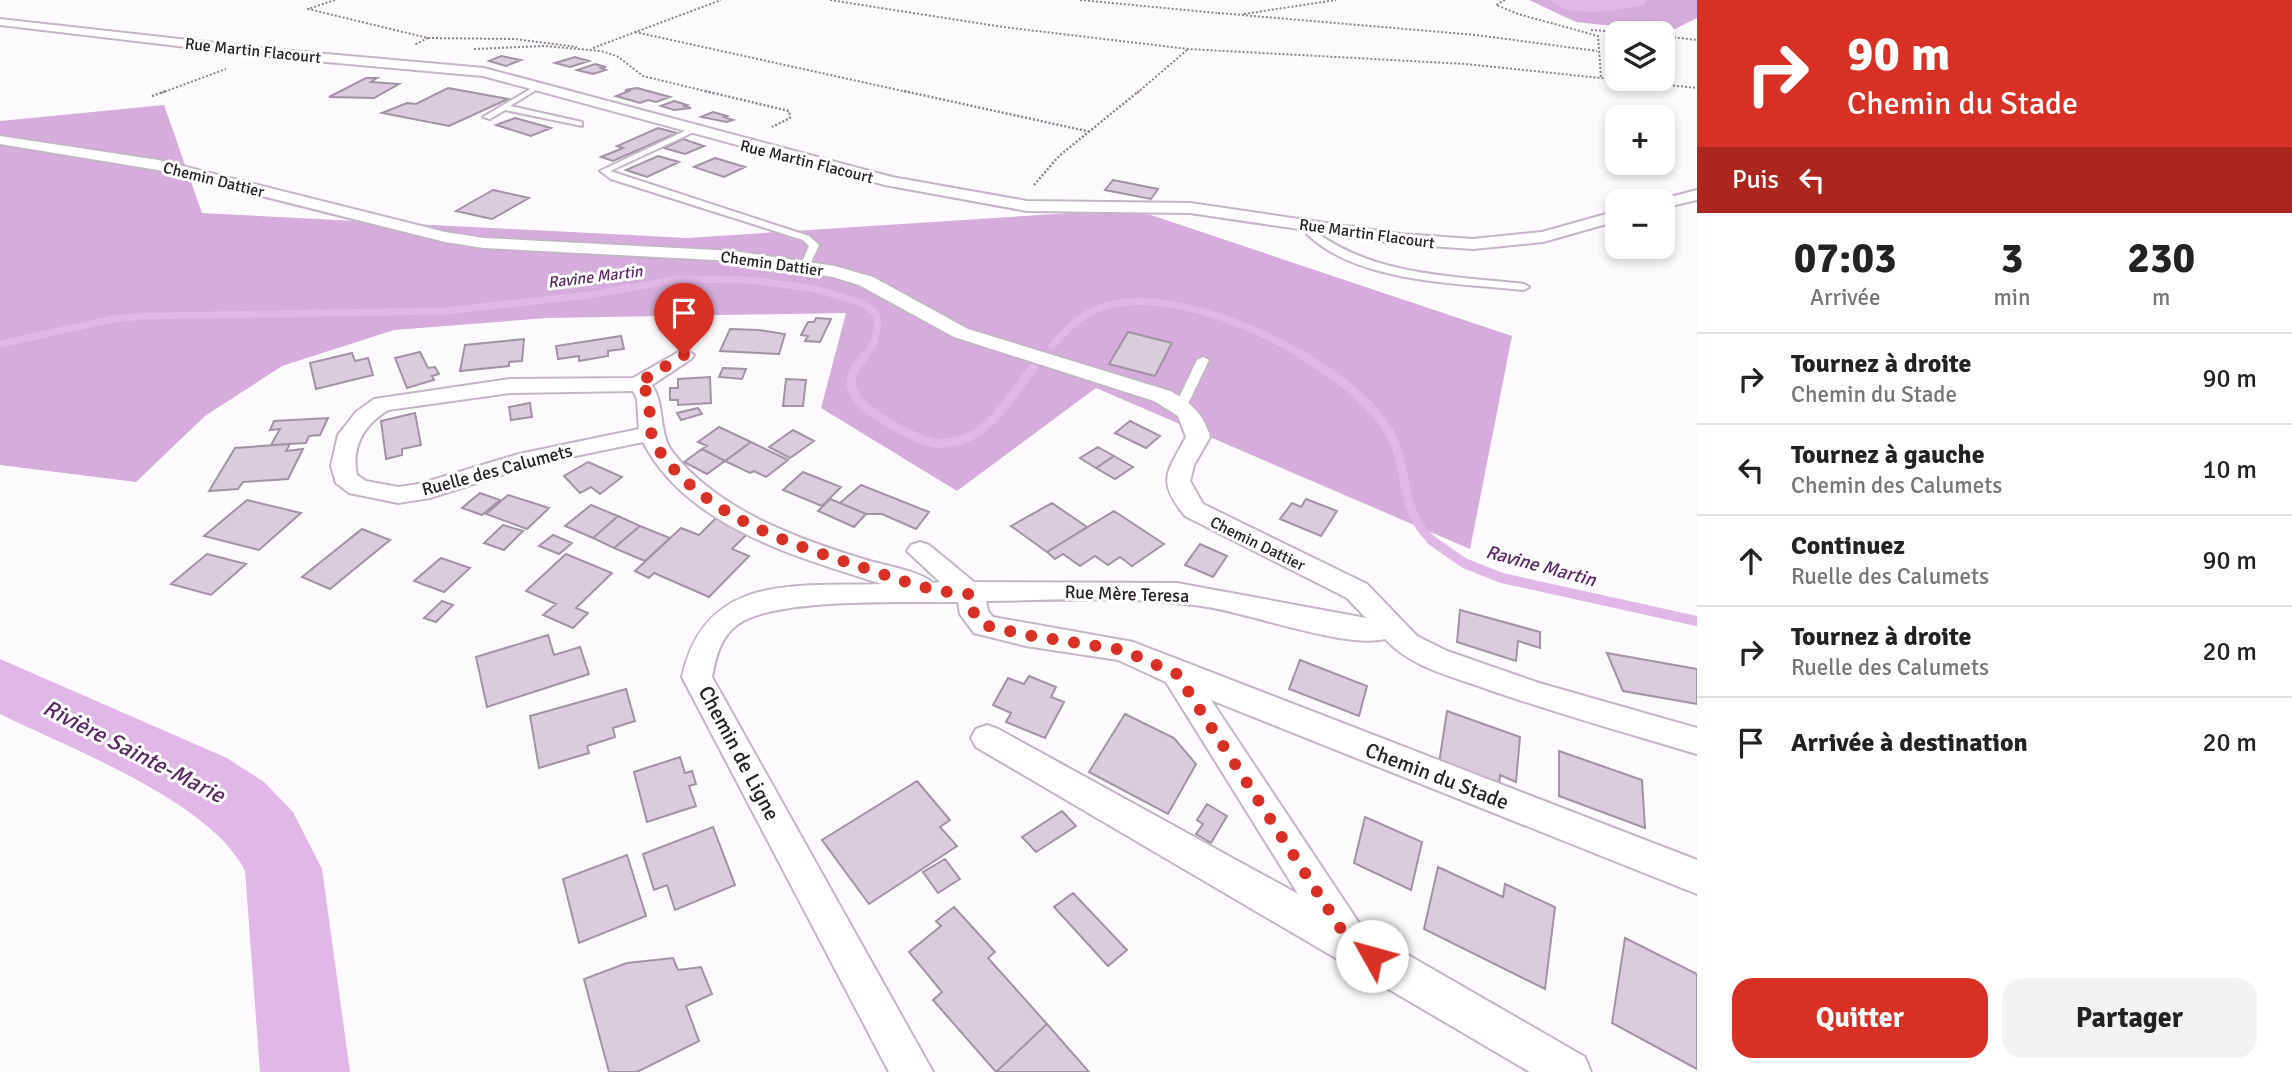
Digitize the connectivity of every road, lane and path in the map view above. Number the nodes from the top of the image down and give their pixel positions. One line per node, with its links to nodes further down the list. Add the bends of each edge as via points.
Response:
1 (335, 0): 13 (path, via 308,9)
2 (721, 0): 11 (path)
3 (830, 0): 16 (path)
4 (1080, 0): 7 (path)
5 (1336, 0): 7 (path, via 1246,14)
6 (1505, 0): 9 (path, via 1496,5)
7 (1218, 13): 17 (path, via 1476,35)
8 (0, 22): 18 (street, Rue Martin Flacourt)
9 (1586, 30): 10 (path); 17 (path, via 1598,36)
10 (1605, 31)
11 (635, 32): 15 (path); 29 (path)
12 (1675, 37): 14 (path)
13 (428, 38): 15 (path, via 515,39); 19 (path)
14 (1697, 40)
15 (591, 48): 20 (path, via 496,46 466,51); 31 (path, via 613,54 643,76 789,111 790,118 780,124)
16 (1188, 49): 21 (path, via 1466,64); 29 (path)
17 (1597, 51): 21 (path)
18 (270, 53): 19 (street, Rue Martin Flacourt); 24 (path)
19 (378, 62): 20 (street, Rue Martin Flacourt)
20 (429, 66): 22 (street, Rue Martin Flacourt, via 484,72)
21 (1601, 77): 23 (path)
22 (539, 86): 25 (lane); 28 (street, Rue Martin Flacourt)
23 (1697, 88)
24 (152, 96)
25 (503, 107): 26 (lane); 27 (lane)
26 (487, 117)
27 (579, 124)
28 (692, 131): 31 (street, Rue Martin Flacourt); 37 (lane, via 604,171 806,238 814,245)
29 (1091, 132): 32 (path, via 1059,156)
30 (0, 140): 37 (street, Chemin Dattier, via 158,165 445,237)
31 (732, 141): 36 (street, Rue Martin Flacourt, via 978,200 1062,208 1191,208)
32 (1032, 186)
33 (1697, 194): 34 (street)
34 (1675, 199)
35 (1605, 219): 36 (street, Rue Martin Flacourt, via 1543,237 1473,244)
36 (1312, 226): 38 (lane, via 1312,234 1325,245 1377,265)
37 (806, 265): 42 (street, Chemin Dattier, via 866,281 961,332)
38 (1524, 287)
39 (684, 355): 41 (street, Ruelle des Calumets)
40 (1203, 360): 42 (lane)
41 (638, 383): 43 (street, via 648,394); 43 (street, Ruelle des Calumets, via 510,386 382,404 353,425 342,467 345,478 358,486 398,495 527,459)
42 (1181, 406): 46 (street, Chemin Dattier, via 1195,421 1198,437 1178,468 1177,482 1182,497 1194,510 1357,591)
43 (651, 433): 45 (street, via 686,482 728,514 802,548)
44 (920, 551): 45 (street)
45 (956, 593): 46 (street, Rue Mère Teresa, via 1179,593 1319,623 1367,630 1381,630); 47 (street, Chemin du Stade, via 984,625 1123,650); 52 (street, Chemin de Ligne, via 755,601 716,627 701,650 697,677)
46 (1386, 624): 49 (street, via 1407,644 1436,659)
47 (1177, 674): 50 (street, Chemin du Stade); 51 (street)
48 (987, 738): 51 (street)
49 (1697, 741)
50 (1697, 877)
51 (1350, 943): 53 (street)
52 (912, 1072)
53 (1570, 1072)

